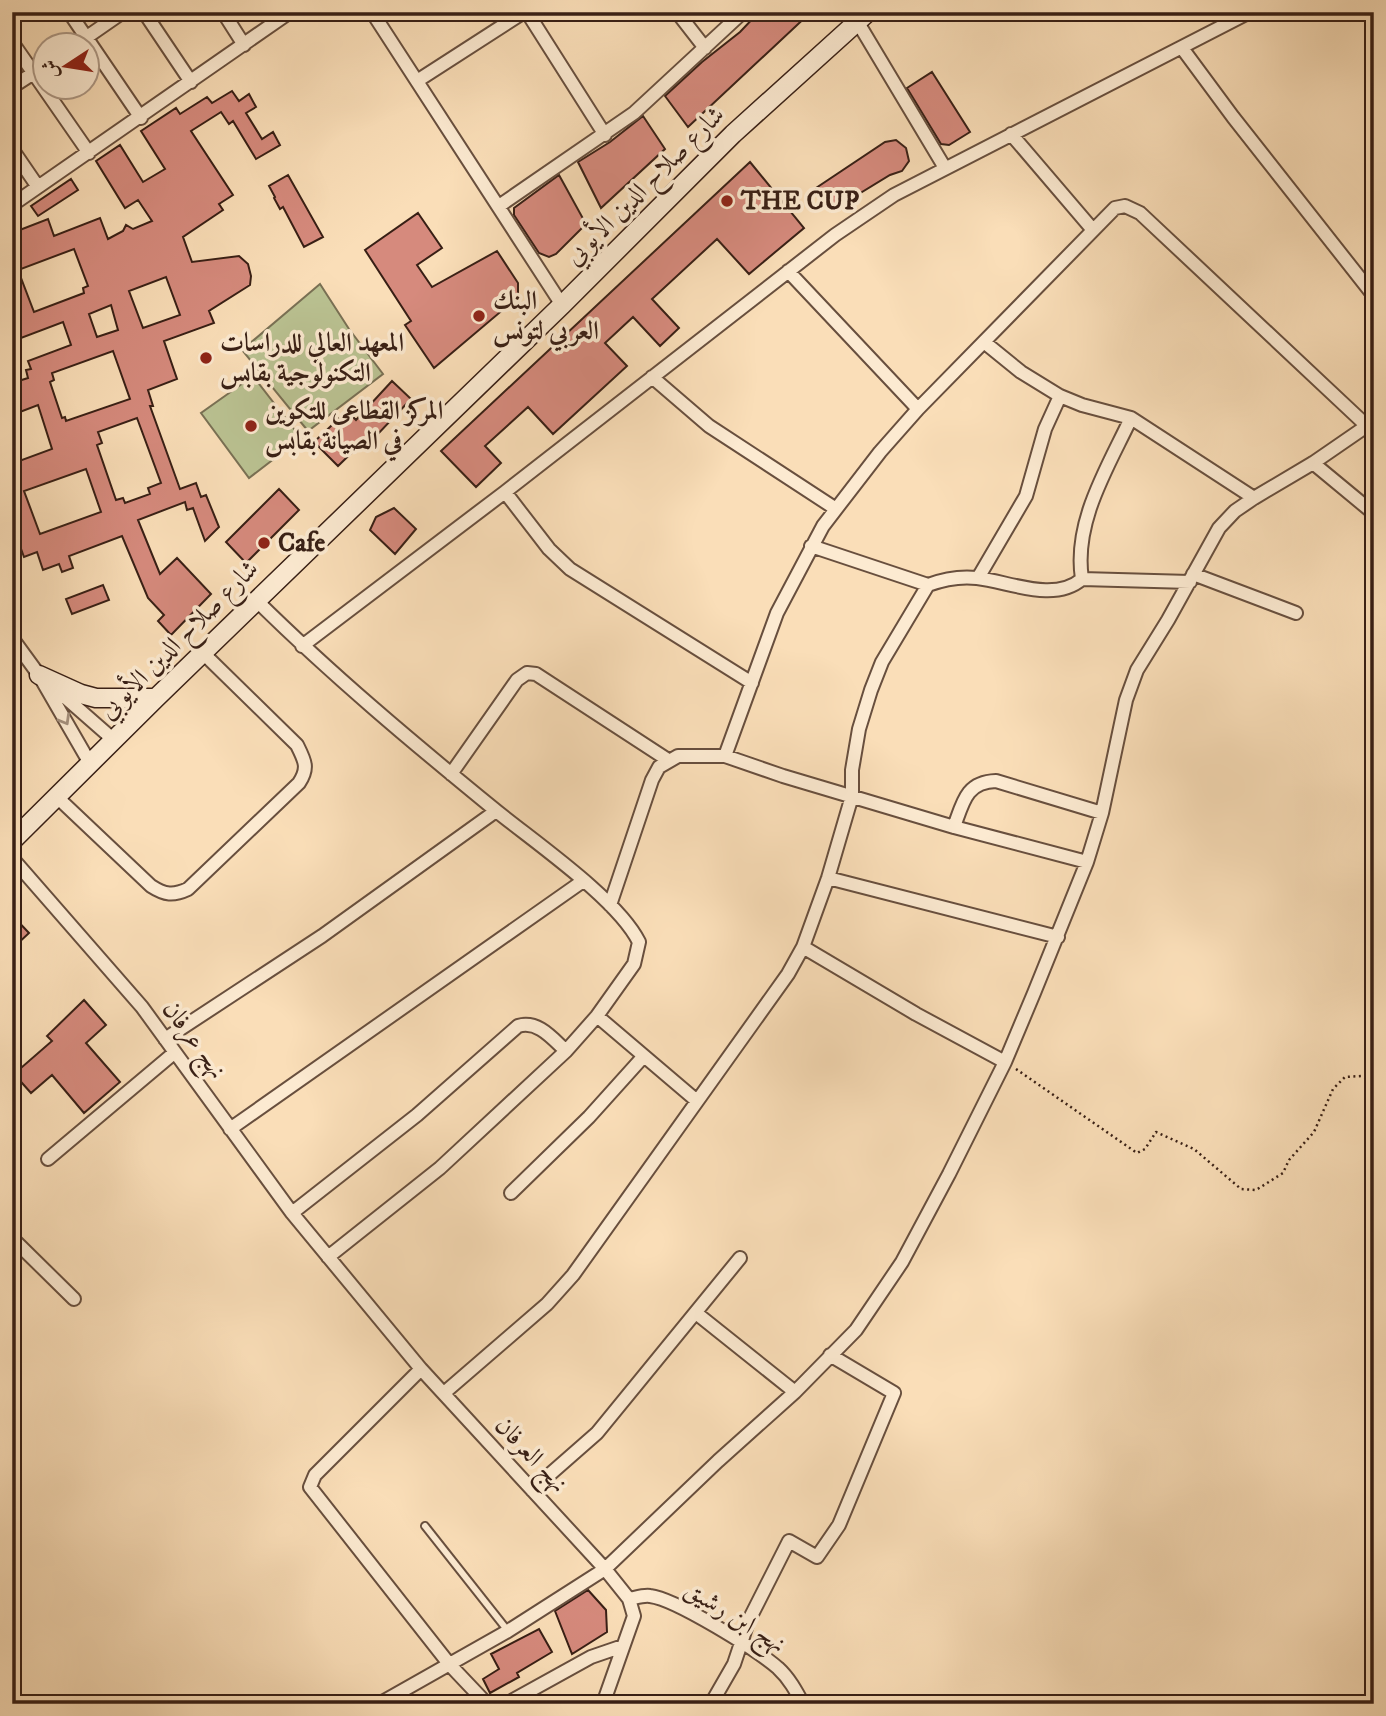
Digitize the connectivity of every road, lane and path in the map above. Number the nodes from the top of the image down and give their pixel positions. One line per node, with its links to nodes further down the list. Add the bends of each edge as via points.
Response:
1 (69, 12): 12 (street)
2 (123, 12): 13 (street)
3 (144, 12): 22 (street)
4 (223, 12): 15 (street)
5 (290, 12): 15 (street)
6 (372, 12): 21 (street)
7 (526, 12): 21 (street); 27 (street)
8 (677, 12): 16 (street)
9 (743, 12): 16 (street)
10 (1250, 12): 17 (street)
11 (863, 17): 30 (street); 37 (main road, شارع صلاح الدين الأيوبي, via 733,134)
12 (83, 32)
13 (93, 32)
14 (12, 42): 19 (street)
15 (244, 45): 22 (street)
16 (705, 48): 27 (street)
17 (1182, 48): 26 (street); 36 (street)
18 (102, 61): 25 (street)
19 (32, 72)
20 (32, 74): 23 (street)
21 (416, 81): 33 (street)
22 (191, 82): 25 (street)
23 (12, 87)
24 (53, 102): 29 (street)
25 (141, 118): 29 (street)
26 (1011, 134): 30 (street); 34 (street)
27 (605, 135): 33 (street)
28 (12, 149): 31 (street)
29 (89, 153): 31 (street)
30 (945, 168): 35 (street, via 894,195)
31 (38, 187): 32 (street)
32 (12, 205)
33 (499, 206): 37 (street)
34 (1093, 230): 38 (street); 43 (street, via 1115,208 1125,206 1140,213)
35 (788, 271): 39 (street); 41 (street)
36 (1374, 296)
37 (562, 305): 54 (main road, شارع صلاح الدين الأيوبي)
38 (984, 342): 40 (street); 41 (street)
39 (652, 377): 45 (street); 47 (street, via 709,426)
40 (1060, 396): 42 (street); 50 (street, via 1045,429 1026,496)
41 (918, 409): 47 (street)
42 (1131, 418): 46 (street); 52 (street, via 1085,523)
43 (1370, 424): 44 (street)
44 (1313, 463): 46 (street); 48 (street)
45 (505, 492): 57 (street); 60 (street, via 570,569)
46 (1254, 498): 51 (street, via 1219,528)
47 (836, 509): 49 (street)
48 (1374, 510)
49 (811, 546): 53 (street); 60 (street, via 777,613)
50 (978, 578): 52 (street, via 1055,591); 53 (street, via 944,579)
51 (1191, 578): 52 (street); 55 (street); 70 (street, via 1136,670)
52 (1082, 579)
53 (928, 585): 67 (street, via 871,690 859,729)
54 (257, 601): 57 (street); 58 (main road, شارع صلاح الدين الأيوبي)
55 (1296, 613)
56 (12, 638): 59 (street)
57 (302, 646): 66 (street)
58 (203, 653): 61 (main road, شارع صلاح الدين الأيوبي); 68 (street, via 297,745 306,773 299,783 188,889 175,895 151,886)
59 (39, 675): 61 (main road, via 96,698); 62 (street); 65 (street, one-way to 65)
60 (752, 683): 63 (street)
61 (156, 698): 62 (main road, شارع صلاح الدين الأيوبي)
62 (115, 741): 65 (main road, شارع صلاح الدين الأيوبي)
63 (725, 756): 64 (street); 67 (street)
64 (668, 760): 66 (street, via 536,674 527,673 517,680); 77 (street, via 652,780)
65 (91, 765): 68 (main road, شارع صلاح الدين الأيوبي)
66 (452, 774): 69 (street)
67 (852, 796): 71 (street); 75 (street)
68 (58, 798): 72 (main road, شارع صلاح الدين الأيوبي)
69 (496, 811): 76 (street); 81 (street, via 321,936)
70 (1102, 813): 71 (street, via 986,781 965,797); 74 (street)
71 (954, 827): 74 (street)
72 (12, 841)
73 (12, 858): 81 (street, نهج عرفان)
74 (1087, 862): 78 (street)
75 (828, 878): 78 (street); 79 (street)
76 (583, 881): 77 (street); 88 (street)
77 (610, 905): 80 (street, via 635,932 638,952)
78 (1058, 937): 85 (street)
79 (803, 947): 85 (street); 87 (street)
80 (597, 1016): 82 (street); 84 (street)
81 (165, 1039): 83 (street, نهج عرفان)
82 (566, 1051): 91 (street, via 539,1027 518,1026 417,1115); 93 (street, via 440,1168)
83 (174, 1053): 88 (street, نهج عرفان); 89 (street)
84 (643, 1057): 87 (street); 90 (street)
85 (1005, 1062): 86 (path, via 1137,1153 1156,1132 1165,1135 1194,1149 1241,1189 1256,1189 1283,1173 1314,1132 1334,1089 1345,1077); 97 (street, via 902,1262 856,1330)
86 (1374, 1080)
87 (696, 1101): 100 (street, via 573,1275 547,1304)
88 (230, 1129): 91 (street, نهج عرفان)
89 (48, 1159)
90 (512, 1193)
91 (292, 1213): 93 (street, نهج عرفان)
92 (12, 1238): 95 (street)
93 (328, 1257): 98 (street, نهج العرفان)
94 (740, 1258): 96 (street)
95 (74, 1299)
96 (696, 1313): 99 (street); 101 (street, via 597,1433)
97 (830, 1356): 99 (street); 106 (street, via 894,1393 839,1525 817,1556 789,1541 748,1622)
98 (421, 1369): 100 (street, نهج العرفان); 108 (street, via 315,1475 310,1487)
99 (795, 1392): 103 (street)
100 (444, 1393): 101 (street, نهج العرفان)
101 (532, 1490): 103 (street, نهج العرفان)
102 (425, 1526): 105 (lane)
103 (605, 1569): 104 (street, نهج العرفان); 105 (street)
104 (629, 1599): 106 (street, نهج ابن رشيق, via 648,1595 663,1599); 107 (street, via 634,1616)
105 (508, 1631): 108 (street)
106 (743, 1643): 113 (street); 114 (street, نهج ابن رشيق, via 778,1669)
107 (623, 1646): 111 (street, via 591,1657); 112 (street)
108 (450, 1665): 109 (street); 110 (street)
109 (379, 1704)
110 (490, 1704)
111 (506, 1704)
112 (603, 1704)
113 (711, 1704)
114 (803, 1704)

